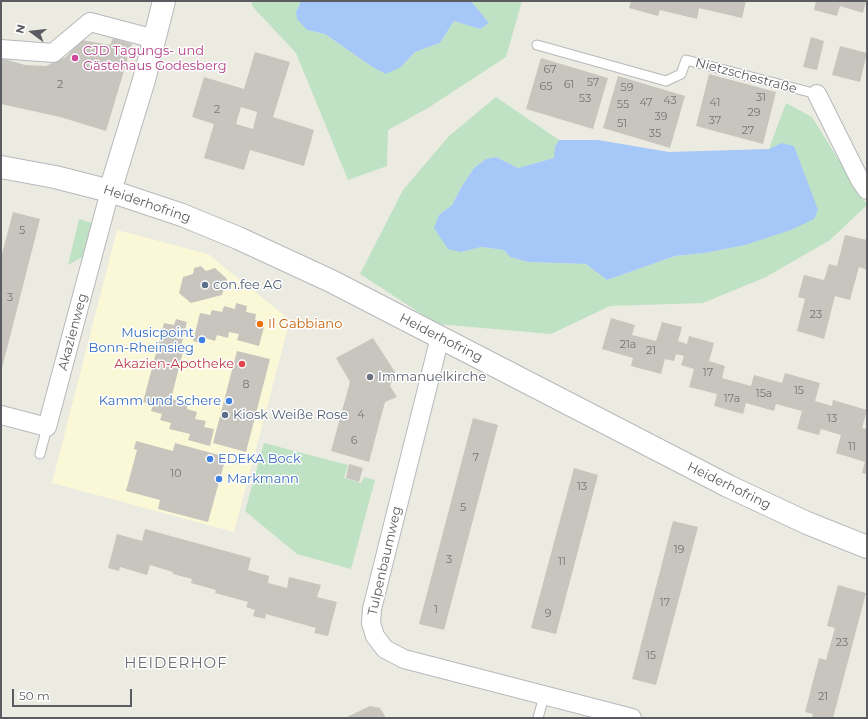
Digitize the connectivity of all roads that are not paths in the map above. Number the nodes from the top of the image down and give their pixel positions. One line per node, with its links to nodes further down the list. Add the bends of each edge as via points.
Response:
1 (164, 1): 2 (street)
2 (155, 38): 4 (street, via 90,22 53,53); 8 (street)
3 (537, 45): 5 (lane, Nietzschestraße, via 666,81 681,74 686,60)
4 (1, 49)
5 (817, 94): 7 (street, Nietzschestraße)
6 (1, 166): 8 (street, Heiderhofring)
7 (867, 190)
8 (110, 191): 9 (street, Heiderhofring, via 182,215 238,238 331,281); 11 (street, Akazienweg)
9 (440, 337): 13 (street, Heiderhofring, via 728,486 807,523); 14 (street, Tulpenbaumweg, via 372,609 372,630 385,649 404,660)
10 (1, 415): 11 (street)
11 (47, 427): 12 (lane)
12 (40, 454)
13 (867, 547)
14 (544, 696): 15 (lane); 16 (street, Tulpenbaumweg)
15 (538, 718)
16 (632, 718)

